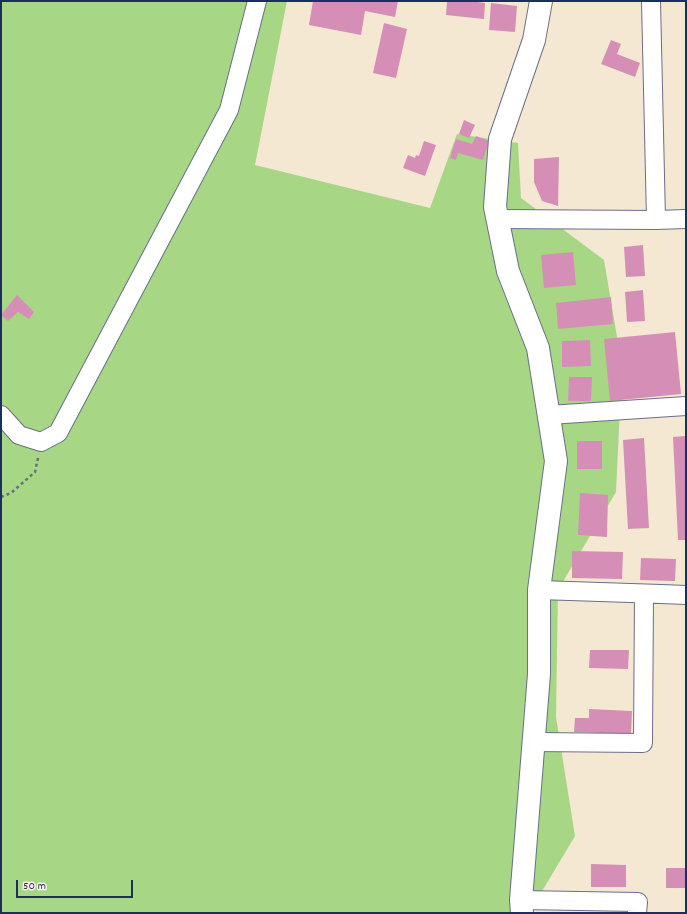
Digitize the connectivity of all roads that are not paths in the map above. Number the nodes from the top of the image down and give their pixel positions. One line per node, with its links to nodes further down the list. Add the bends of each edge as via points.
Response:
1 (257, 1): 8 (street, via 229,110 58,433 41,442 19,435)
2 (540, 1): 4 (street, via 534,40 500,139 495,207)
3 (651, 1): 6 (street)
4 (497, 219): 6 (street); 9 (street, via 508,271 538,348)
5 (686, 219): 6 (street)
6 (656, 220)
7 (686, 406): 9 (street)
8 (1, 415)
9 (549, 416): 10 (street, via 556,461)
10 (539, 590): 11 (street); 13 (street, via 539,674)
11 (644, 594): 12 (street); 13 (street, via 643,743)
12 (686, 595)
13 (533, 742): 14 (street)
14 (521, 906): 15 (street, via 638,902)
15 (637, 913)

